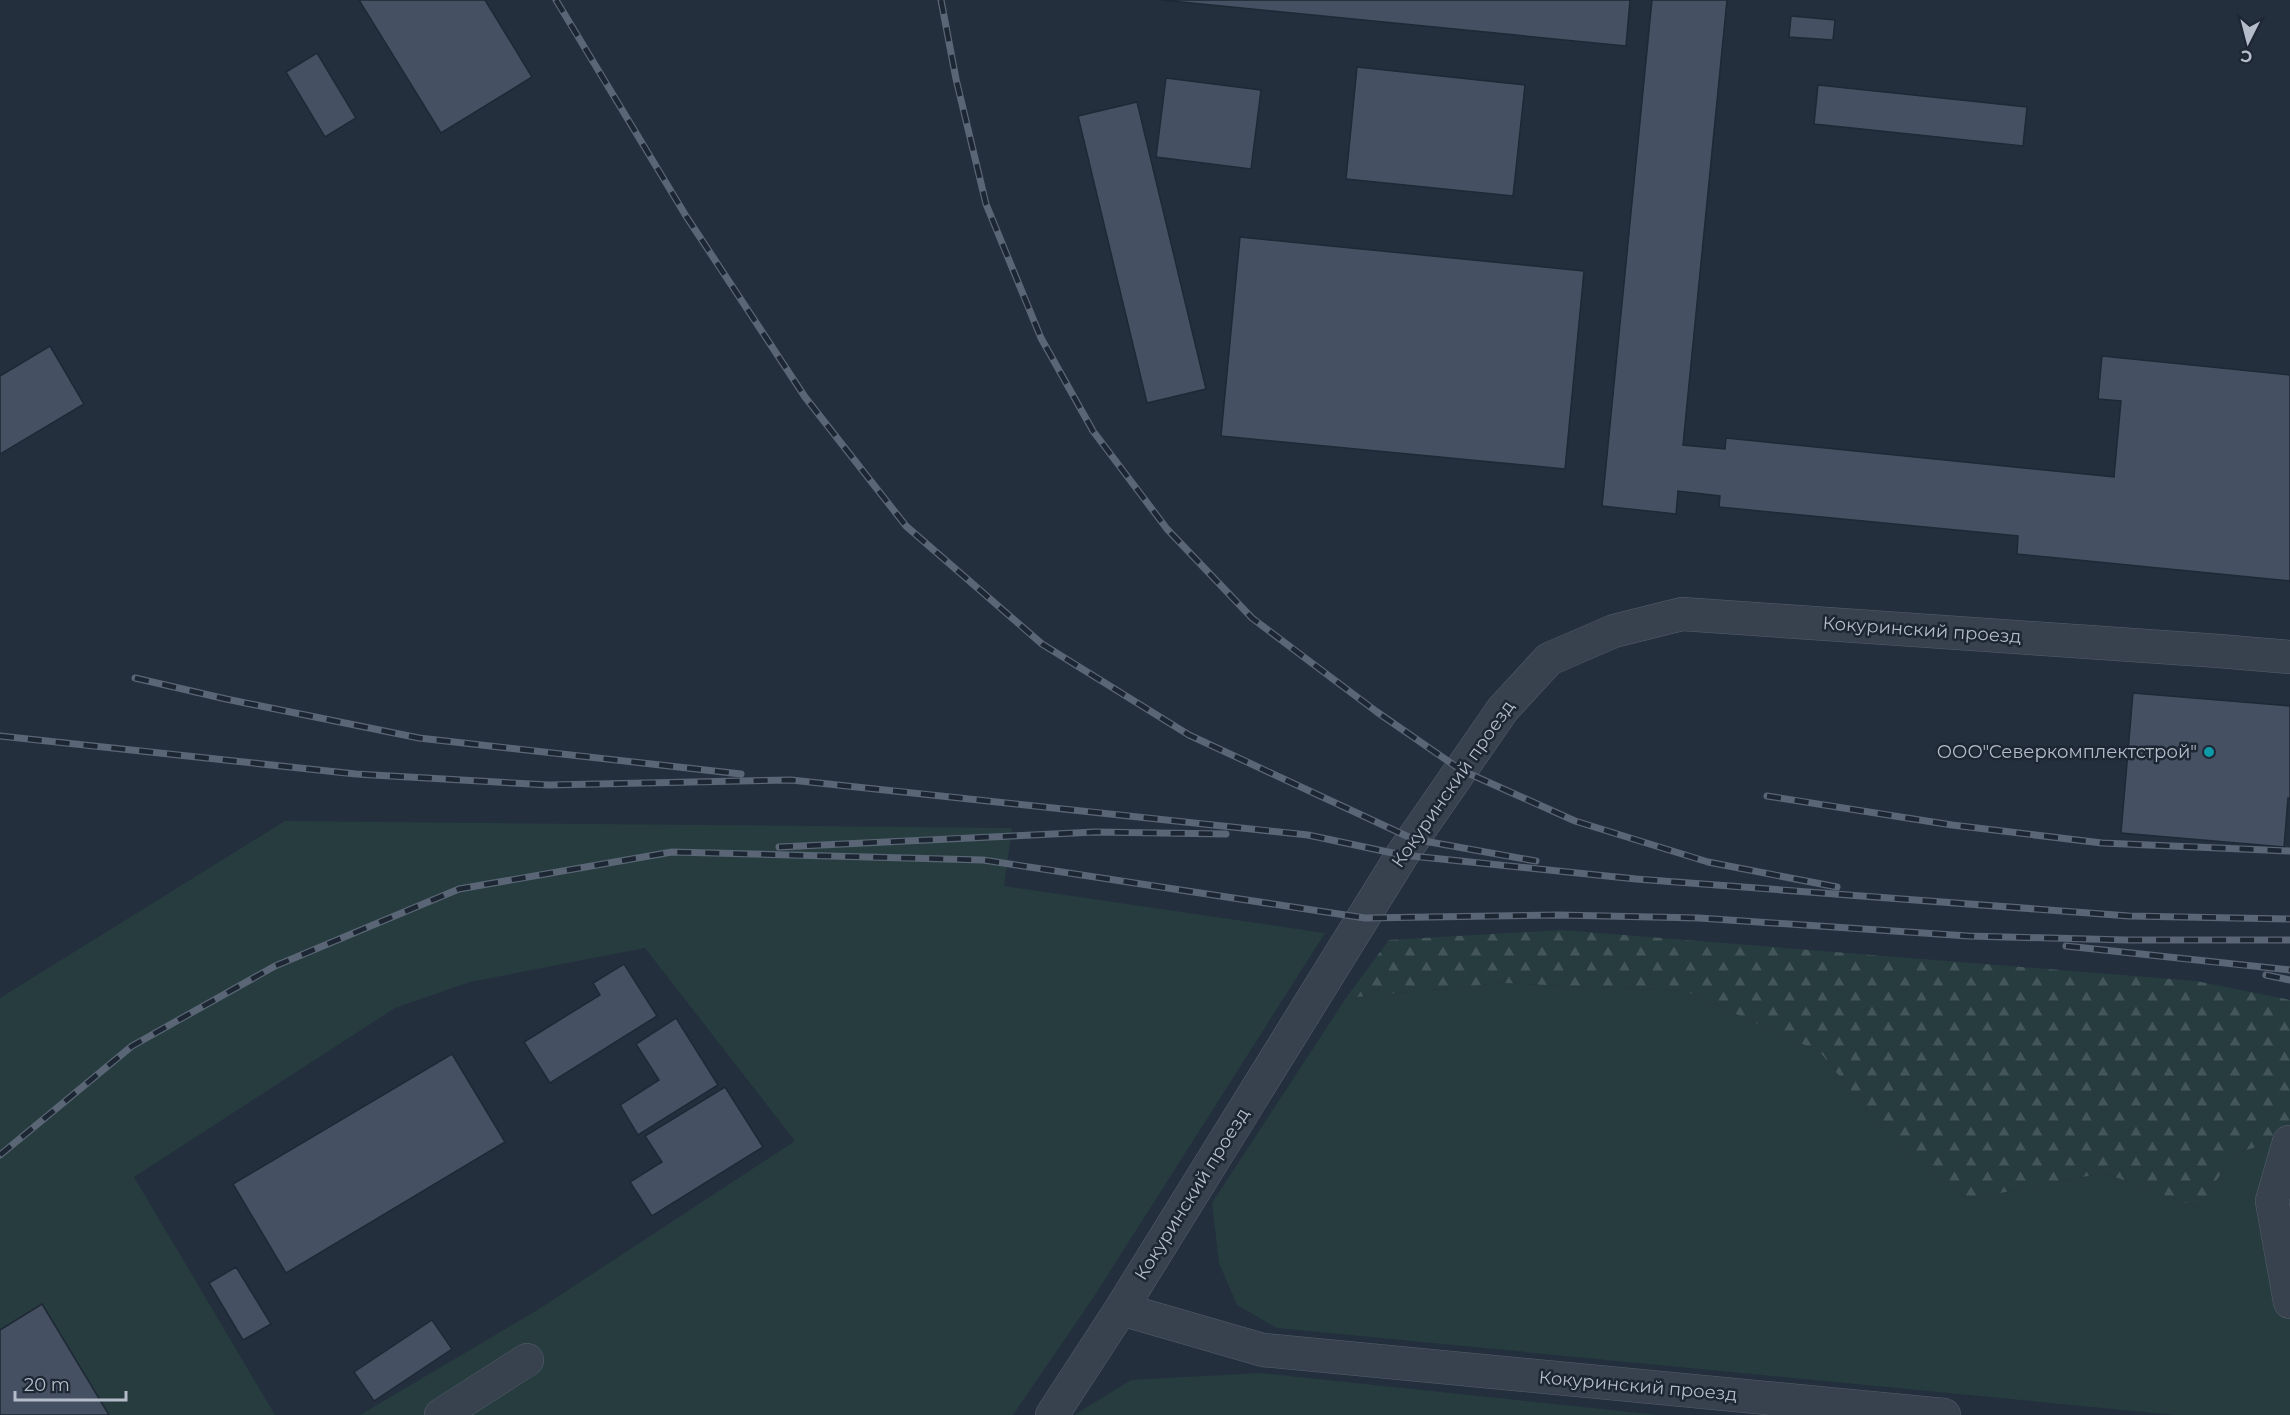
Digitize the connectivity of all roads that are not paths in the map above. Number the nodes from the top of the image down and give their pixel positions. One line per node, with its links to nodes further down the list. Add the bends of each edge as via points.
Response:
1 (2290, 657): 4 (street, Кокуринский проезд, via 1682,614 1614,631 1549,659 1503,709 1402,855)
2 (2289, 1142): 3 (street, via 2272,1201)
3 (2290, 1302)
4 (1121, 1309): 7 (street, Кокуринский проезд); 8 (street, Кокуринский проезд, via 1263,1350)
5 (526, 1360): 6 (street)
6 (441, 1415)
7 (1052, 1415)
8 (1944, 1415)

